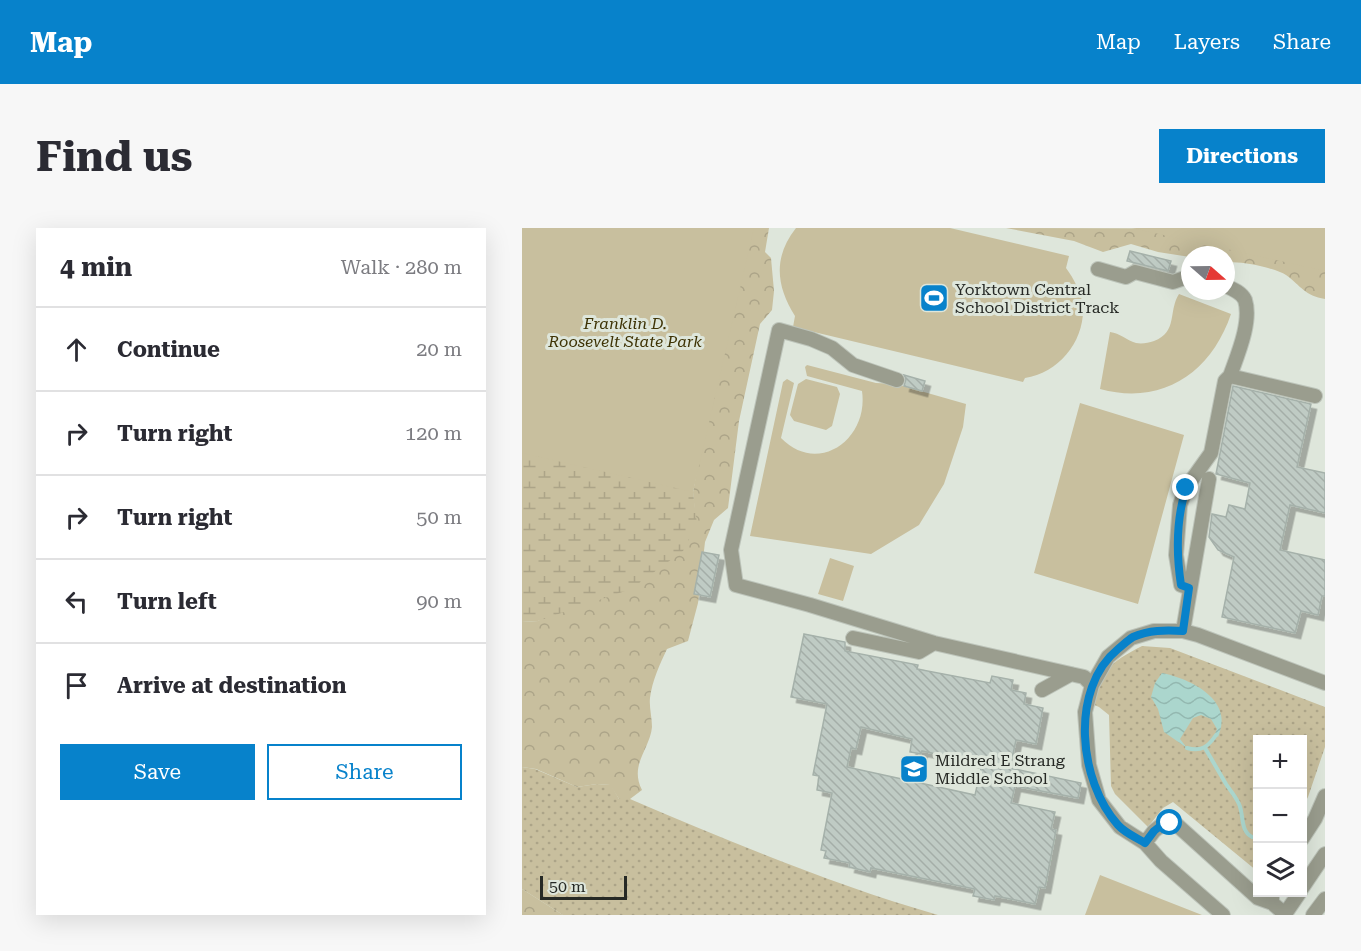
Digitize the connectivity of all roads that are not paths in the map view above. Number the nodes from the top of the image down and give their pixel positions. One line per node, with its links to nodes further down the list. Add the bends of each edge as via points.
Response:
1 (1098, 269): 2 (lane, via 1126,277 1136,272 1173,282)
2 (1181, 279)
3 (1235, 291): 4 (lane, via 1245,301 1246,325)
4 (1230, 376): 6 (lane); 8 (lane, via 1225,381 1211,453 1186,488 1180,505 1176,555 1181,585)
5 (897, 380): 11 (lane, via 853,365 832,348 811,339 779,330 731,550 736,585)
6 (1315, 396)
7 (1209, 479): 8 (lane)
8 (1189, 588): 9 (lane)
9 (1183, 631): 13 (lane); 14 (lane, via 1154,630 1131,638 1108,657)
10 (853, 638): 11 (lane, via 919,652)
11 (934, 643): 12 (lane)
12 (1071, 674): 14 (lane, via 1084,677); 15 (lane)
13 (1325, 683)
14 (1092, 685): 18 (lane, via 1085,712 1089,765 1100,800 1119,827)
15 (1042, 690)
16 (1325, 796): 17 (lane)
17 (1307, 831)
18 (1145, 843): 22 (lane, via 1164,823 1177,825 1258,898); 25 (lane)
19 (1325, 854): 20 (lane)
20 (1307, 881)
21 (1296, 897): 24 (lane)
22 (1272, 898): 24 (lane)
23 (1325, 898): 26 (lane)
24 (1284, 914)
25 (1223, 915)
26 (1313, 915)

